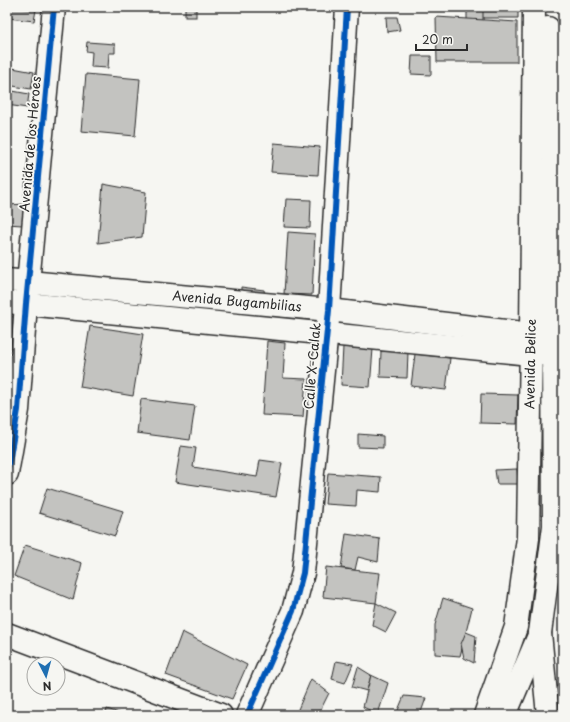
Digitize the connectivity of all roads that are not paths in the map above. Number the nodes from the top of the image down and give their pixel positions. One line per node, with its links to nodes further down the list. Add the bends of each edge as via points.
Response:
1 (54, 7): 7 (street, Avenida de los Héroes)
2 (347, 7): 9 (street, Calle X-Calak)
3 (534, 7): 11 (street, Avenida Belice)
4 (548, 7): 5 (street, Avenida Belice)
5 (556, 155): 12 (street, Avenida Belice)
6 (7, 280): 7 (street, Avenida Bugambilias)
7 (28, 282): 8 (street, Avenida de los Héroes); 9 (street, Avenida Bugambilias)
8 (16, 303): 10 (street, Avenida Bugambilias); 13 (street, Avenida de los Héroes, via 18,410)
9 (329, 310): 10 (street, Calle X-Calak); 11 (street, Avenida Bugambilias)
10 (326, 333): 11 (street, Avenida Bugambilias); 18 (street, Calle X-Calak, via 303,573 293,611)
11 (530, 344): 12 (street, Avenida Bugambilias); 19 (street, Avenida Belice, via 528,538 516,627)
12 (558, 344): 14 (street, Avenida Belice)
13 (7, 474)
14 (559, 526): 15 (street, Avenida Belice)
15 (540, 633): 20 (street, Avenida Belice); 21 (street)
16 (7, 634): 17 (street)
17 (221, 715)
18 (247, 715)
19 (485, 715)
20 (505, 715)
21 (548, 715)

